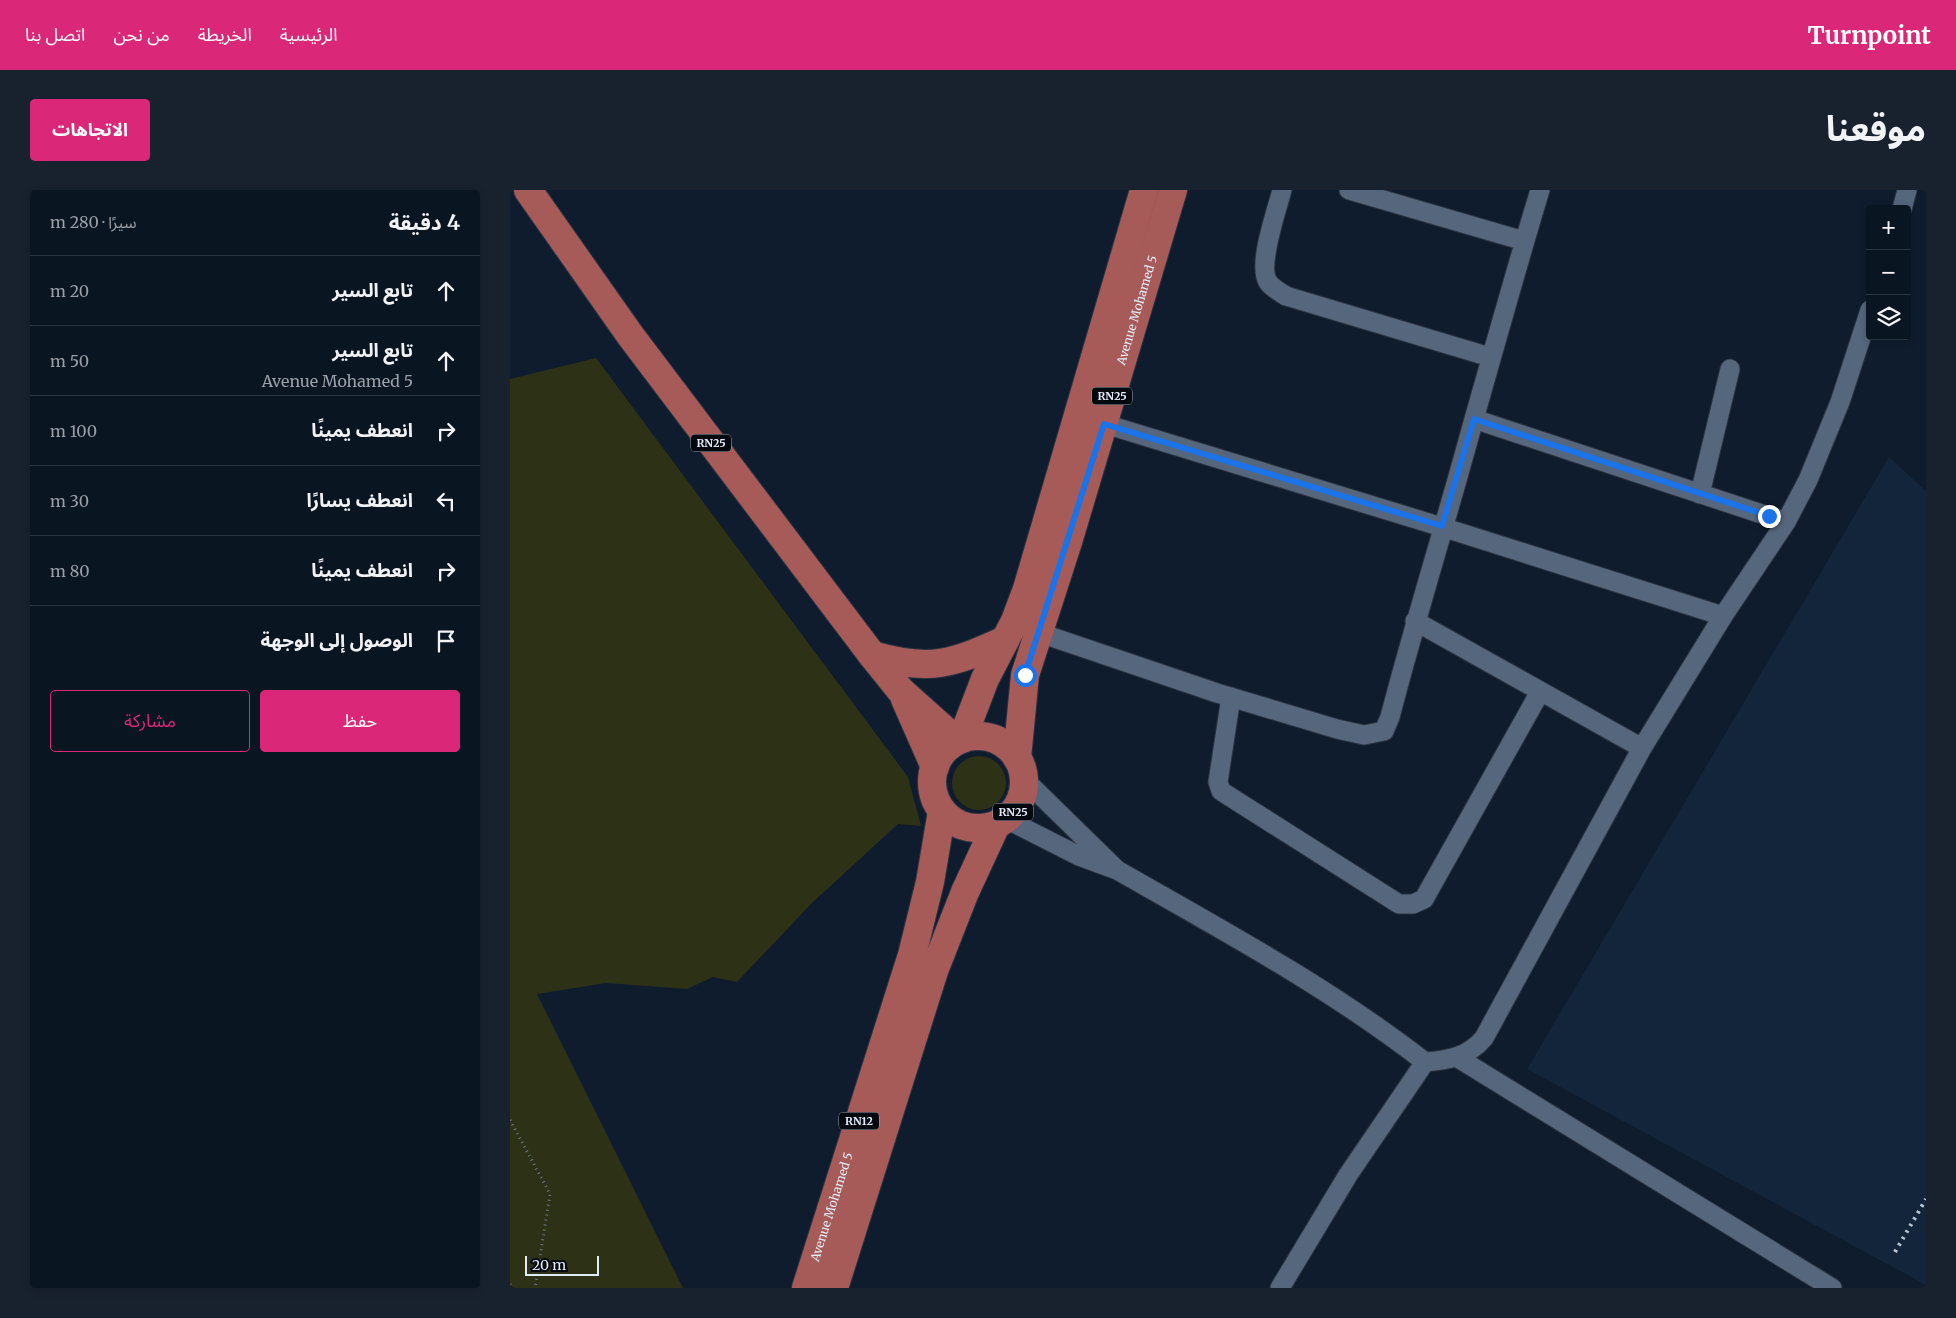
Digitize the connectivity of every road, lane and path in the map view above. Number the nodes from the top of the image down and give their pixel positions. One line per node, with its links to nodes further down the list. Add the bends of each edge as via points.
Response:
1 (528, 190): 23 (main road, RN25, via 630,335)
2 (1282, 190): 11 (street, via 1264,262 1264,274 1272,287 1286,296)
3 (1349, 190): 9 (street)
4 (1540, 190): 9 (street)
5 (1908, 190): 8 (street)
6 (1141, 192): 7 (street); 14 (main road, Avenue Mohamed 5 / RN25)
7 (1169, 202): 14 (main road, Avenue Mohamed 5 / RN25)
8 (1903, 205)
9 (1524, 241): 11 (street)
10 (1866, 322): 16 (street, via 1824,446)
11 (1490, 357): 13 (street)
12 (1730, 370): 15 (street)
13 (1474, 419): 15 (street); 17 (street)
14 (1092, 420): 17 (street); 18 (main road, Avenue Mohamed 5 / RN25)
15 (1700, 494): 16 (street)
16 (1786, 522): 19 (street)
17 (1442, 526): 19 (street); 20 (street)
18 (1038, 596): 21 (main road, RN25); 22 (main road, RN25)
19 (1723, 616): 28 (street)
20 (1415, 621): 25 (street); 26 (street, via 1388,725 1377,734 1364,736)
21 (1040, 633): 26 (street); 30 (main road, RN25, via 1025,675)
22 (1005, 640): 23 (main road, via 947,663 900,663); 27 (main road, RN25)
23 (872, 655): 24 (main road, RN25)
24 (901, 691): 27 (main road, RN25); 29 (main road, RN25)
25 (1540, 692): 26 (street, via 1424,899 1413,904 1399,904 1221,791 1218,782); 28 (street)
26 (1231, 697)
27 (960, 740): 29 (main road, RN25, via 943,752); 30 (main road, via 978,736 993,738 1007,746)
28 (1642, 748): 34 (street, via 1484,1038)
29 (935, 767): 31 (main road, RN25, via 934,790)
30 (1021, 768): 32 (main road, RN25, via 1023,794 1017,808); 33 (street)
31 (942, 811): 32 (main road, RN25, via 956,822 972,828); 40 (main road, Avenue Mohamed 5 / RN12, via 930,882 912,955)
32 (1001, 822): 33 (street); 41 (main road, Avenue Mohamed 5 / RN12, via 965,892 934,972)
33 (1118, 870): 35 (street, via 1323,990)
34 (1458, 1058): 35 (street); 43 (street)
35 (1425, 1062): 42 (street, via 1348,1175)
36 (510, 1120): 39 (path, via 550,1194)
37 (510, 1284): 38 (path)
38 (512, 1288)
39 (535, 1288)
40 (806, 1288)
41 (834, 1288)
42 (1280, 1288)
43 (1832, 1288)

